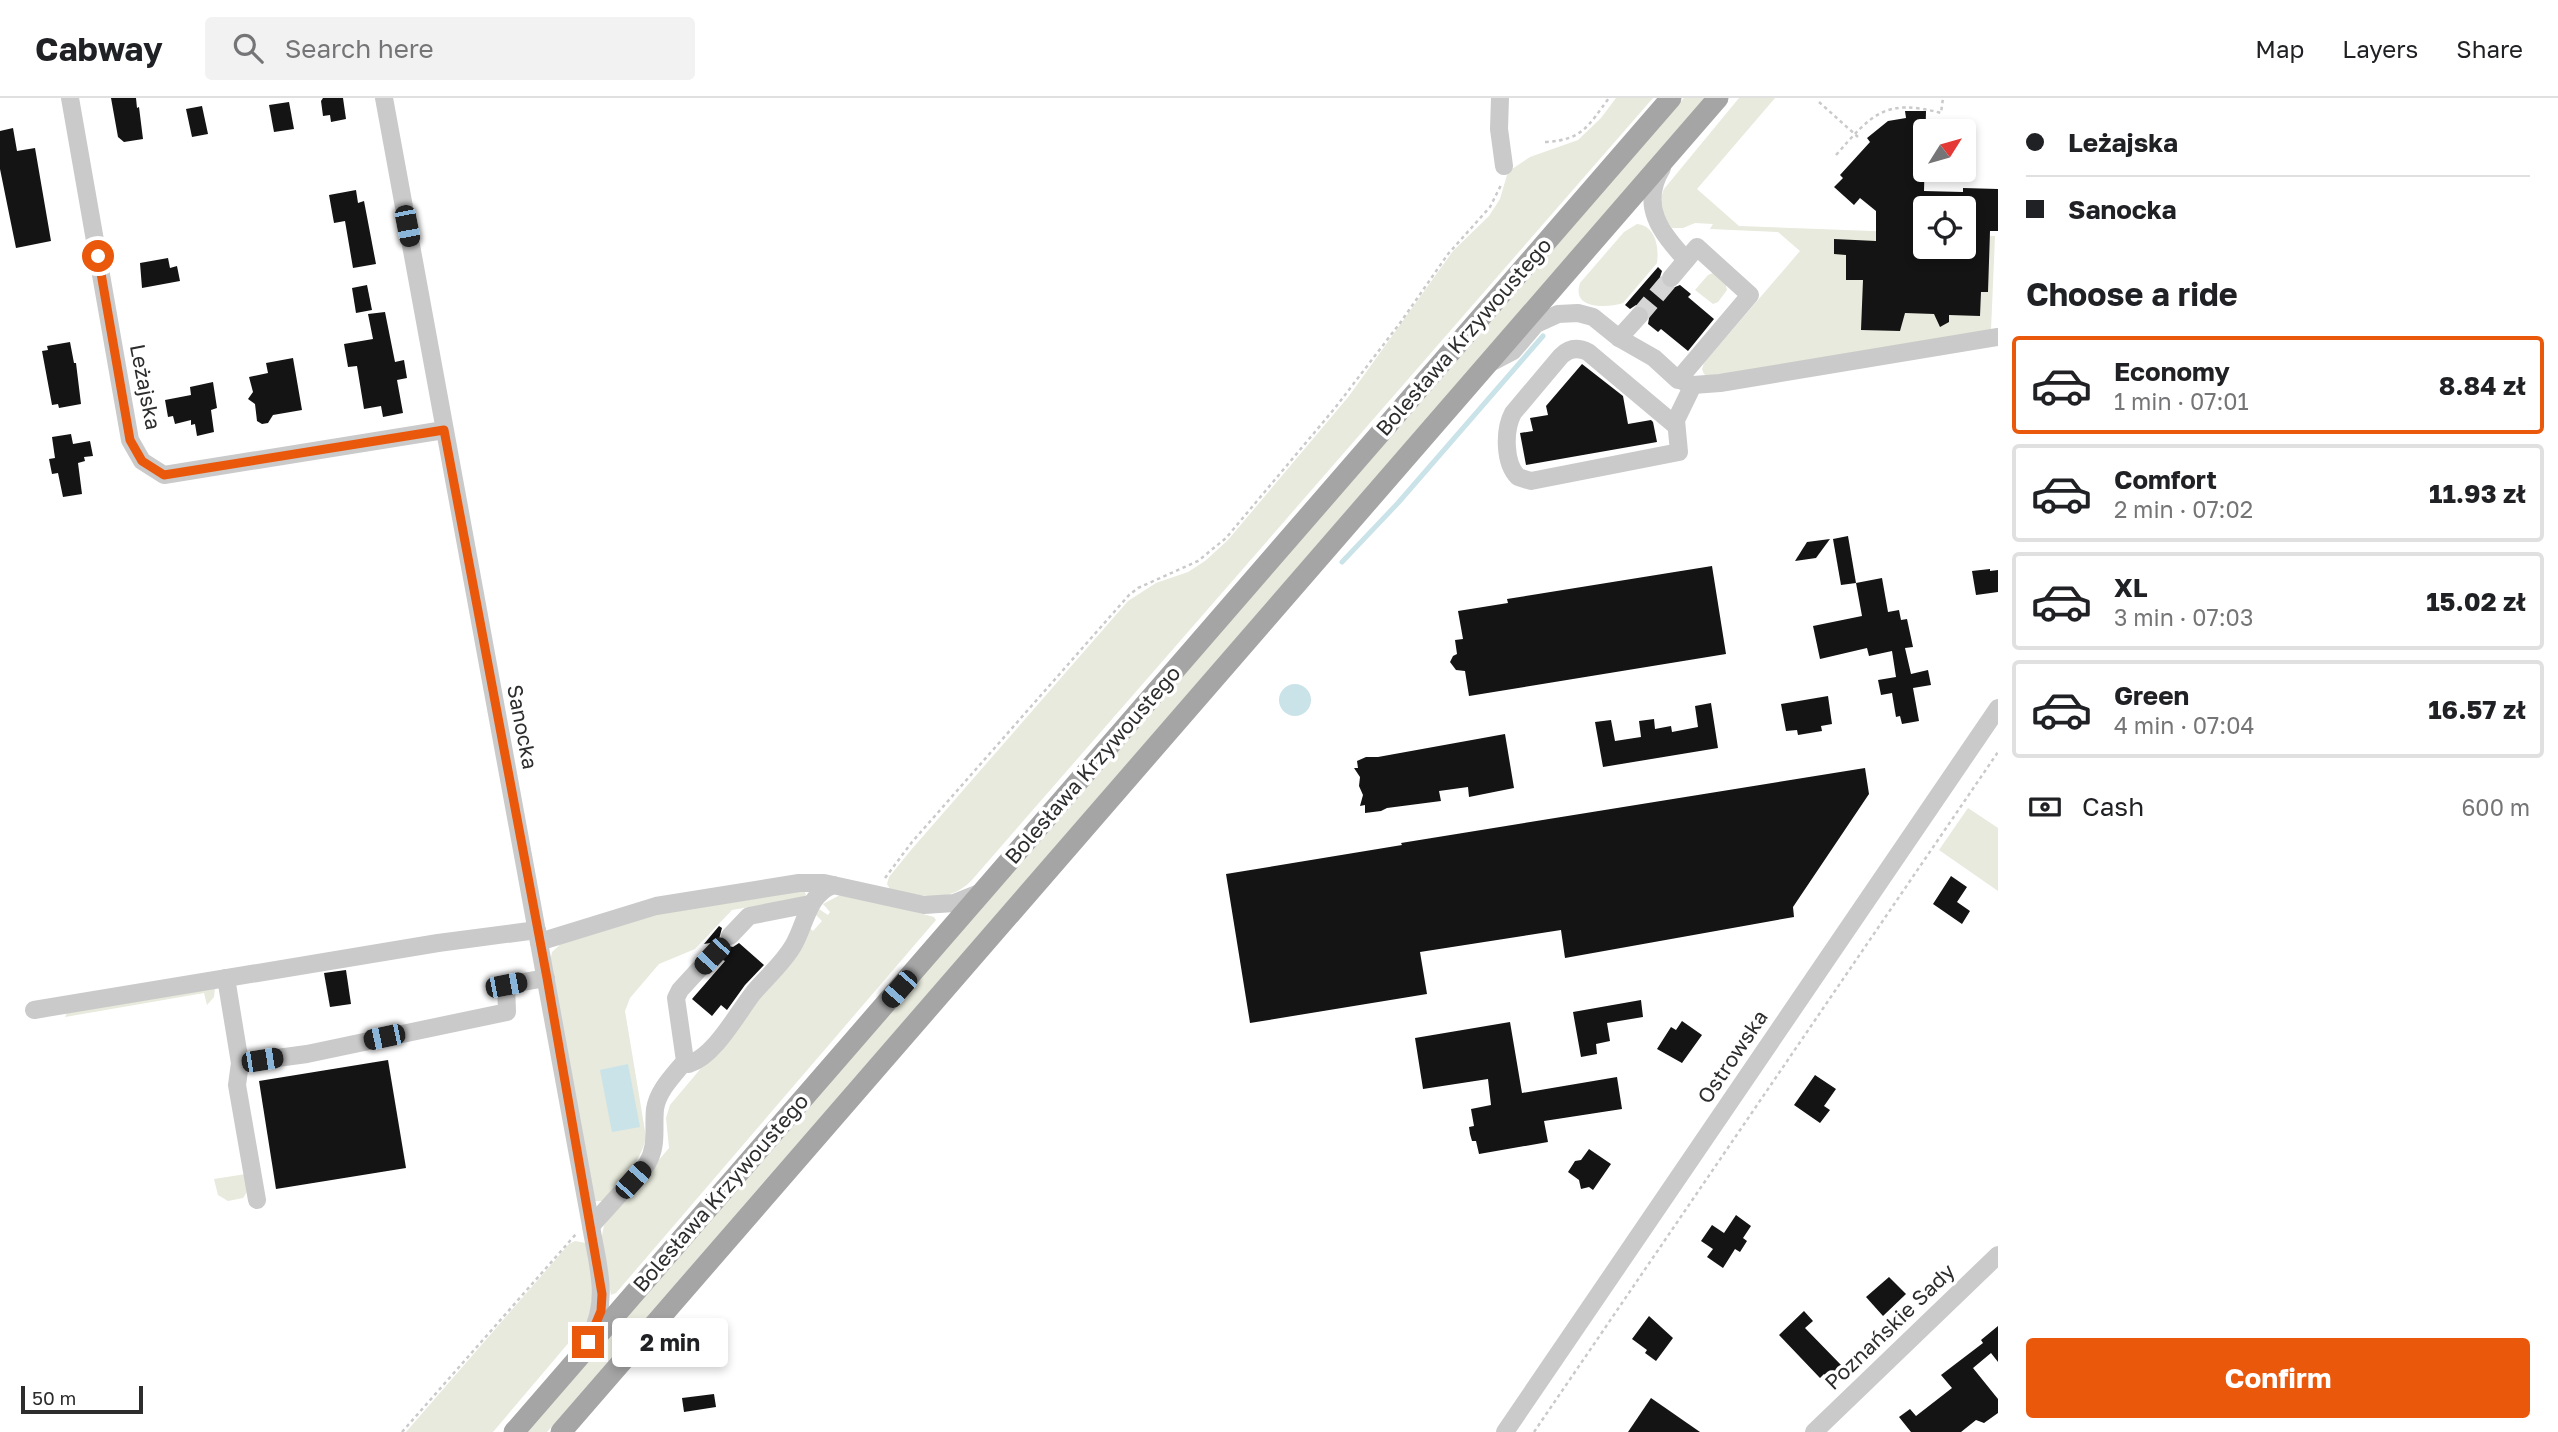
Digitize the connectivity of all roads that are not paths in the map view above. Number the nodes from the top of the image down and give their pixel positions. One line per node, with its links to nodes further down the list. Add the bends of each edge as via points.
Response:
1 (70, 98): 16 (street, Leżajska, via 130,440 142,461 164,475)
2 (384, 98): 16 (street, Sanocka)
3 (1500, 98): 7 (street)
4 (1671, 98): 19 (main road, Bolesława Krzywoustego)
5 (1718, 98): 6 (main road, Bolesława Krzywoustego)
6 (1672, 151): 8 (street, via 1654,182 1651,201 1664,233); 13 (main road, Bolesława Krzywoustego)
7 (1504, 166)
8 (1686, 260): 9 (street); 14 (street, via 1697,247 1750,295)
9 (1671, 278)
10 (1639, 316): 12 (street)
11 (1998, 337): 14 (street, via 1720,383)
12 (1619, 338): 13 (street, via 1593,317 1558,314 1536,324 1513,351); 14 (street)
13 (1484, 366): 34 (main road, Bolesława Krzywoustego)
14 (1686, 382): 15 (street)
15 (1675, 425): 15 (street, via 1679,453 1531,481 1518,477 1509,463 1513,412 1560,356 1574,349 1588,352)
16 (444, 430): 21 (street, Sanocka)
17 (1998, 708): 35 (street, Ostrowska)
18 (833, 885): 19 (street, via 930,905 959,902); 20 (street); 21 (street, via 799,883 656,906)
19 (985, 889): 32 (main road, Bolesława Krzywoustego)
20 (810, 904): 22 (street, via 749,916); 27 (street, via 789,952 702,1057 689,1064)
21 (538, 936): 24 (street, via 438,943); 25 (street, Sanocka)
22 (730, 936)
23 (715, 953): 27 (street, via 676,998)
24 (226, 978): 26 (street); 28 (street)
25 (547, 978): 28 (street, via 506,985 507,1012 307,1054); 30 (street, Sanocka)
26 (34, 1010)
27 (685, 1061): 30 (street, via 657,1101 650,1159)
28 (240, 1063): 29 (street, via 237,1085)
29 (257, 1200)
30 (591, 1226): 32 (street, Sanocka, via 602,1305)
31 (1998, 1255): 36 (street, Poznańskie Sady)
32 (577, 1359): 33 (main road, Bolesława Krzywoustego)
33 (514, 1432)
34 (561, 1432)
35 (1505, 1432)
36 (1814, 1432)

